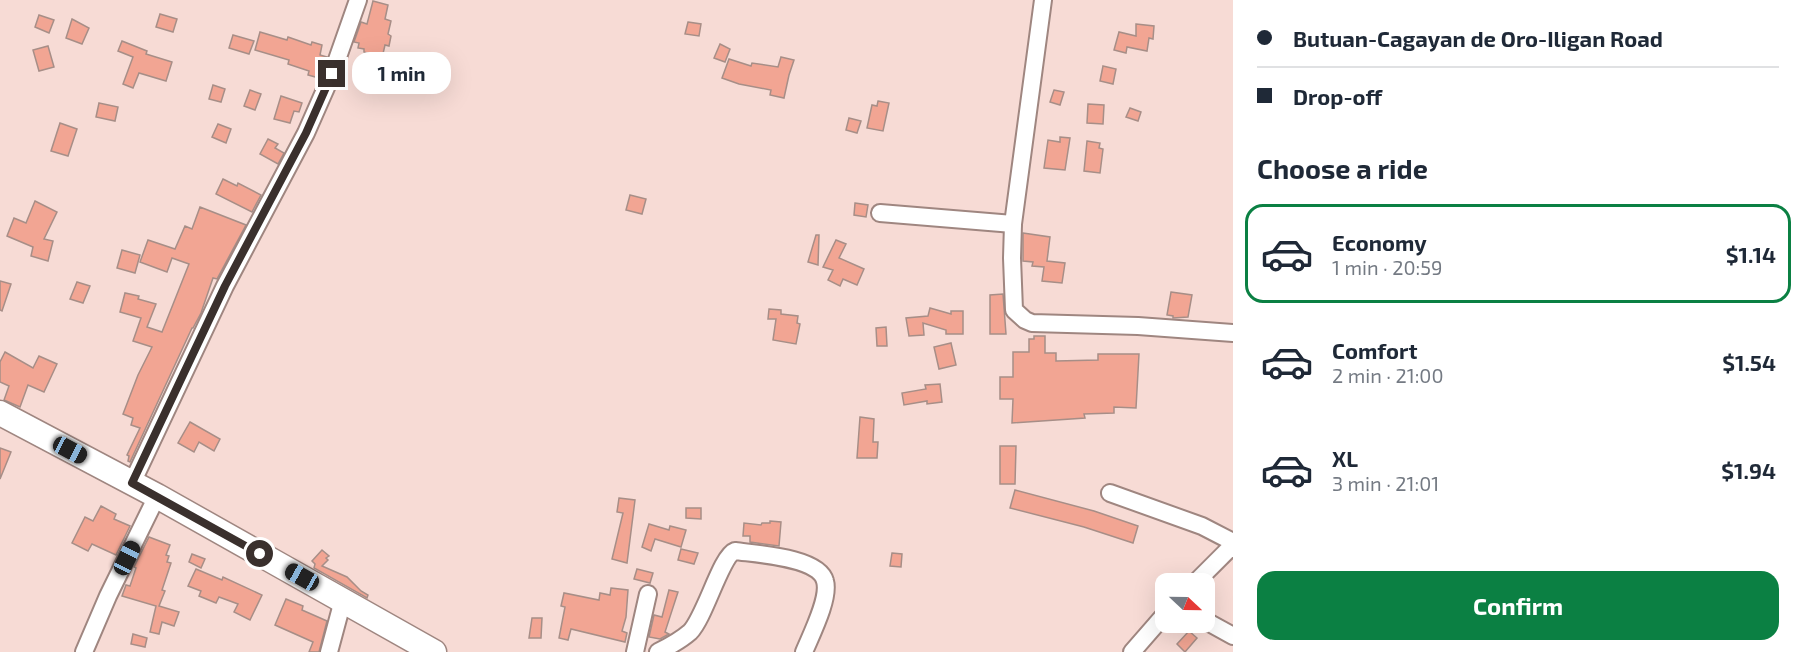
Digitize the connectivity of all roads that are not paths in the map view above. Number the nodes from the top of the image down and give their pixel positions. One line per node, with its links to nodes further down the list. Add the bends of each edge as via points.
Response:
1 (358, 0): 7 (street, via 306,133 225,286)
2 (1043, 0): 4 (street)
3 (880, 213): 4 (street)
4 (1013, 224): 5 (street, via 1014,310 1025,320)
5 (1233, 333)
6 (2, 419): 7 (highway)
7 (132, 483): 9 (highway)
8 (1110, 493): 10 (street, via 1192,522)
9 (157, 496): 13 (highway); 18 (street)
10 (1233, 543): 11 (street)
11 (1204, 573)
12 (648, 594): 21 (street)
13 (343, 600): 19 (street); 20 (highway)
14 (1215, 626): 16 (street)
15 (1155, 627): 17 (street)
16 (1233, 636)
17 (1137, 651)
18 (84, 652)
19 (329, 652)
20 (434, 652)
21 (635, 652)
22 (658, 652): 23 (street, via 690,632 728,555 735,551 818,569 825,580 822,606)
23 (804, 652)

